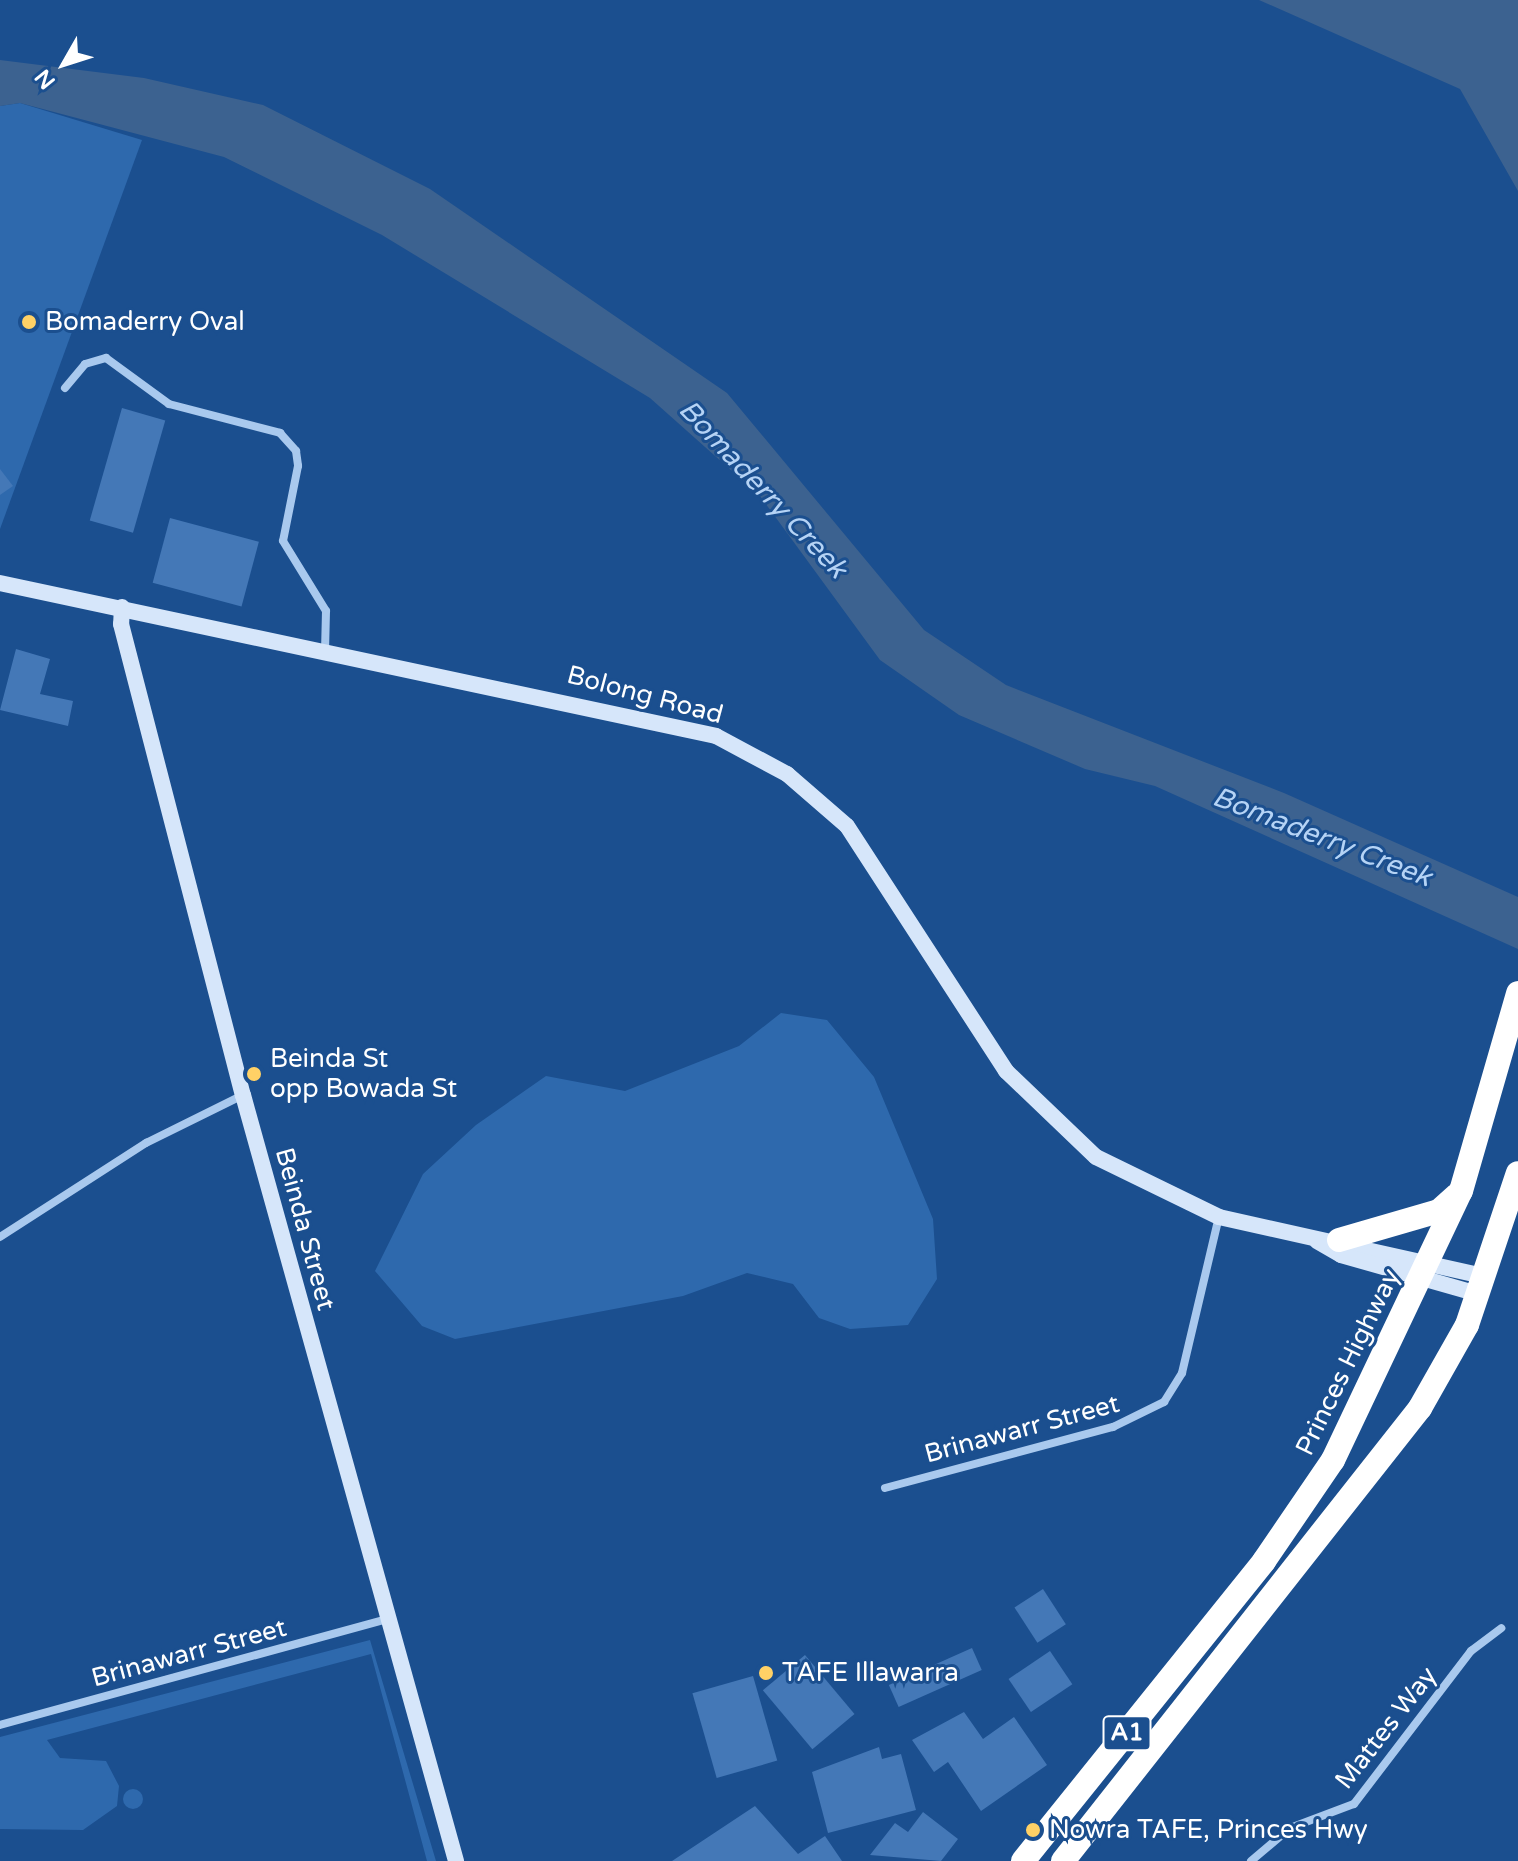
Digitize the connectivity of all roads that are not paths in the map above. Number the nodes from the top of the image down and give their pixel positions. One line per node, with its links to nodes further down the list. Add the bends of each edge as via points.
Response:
1 (65, 388): 4 (street, via 85,364 106,358 169,404 280,433 296,451 298,466 283,541 326,611)
2 (0, 583): 3 (main road, Bolong Road)
3 (122, 607): 4 (main road, Bolong Road); 6 (main road, Beinda Street, via 121,624)
4 (325, 651): 9 (main road, Bolong Road, via 652,717 716,736 787,774 877,864 972,1022 1028,1098 1096,1157)
5 (1517, 995): 8 (highway, Princes Highway / A1)
6 (243, 1095): 10 (street, via 146,1143); 15 (main road, Beinda Street)
7 (1518, 1173): 13 (highway, A1)
8 (1461, 1191): 11 (highway, via 1439,1211); 12 (highway, Princes Highway / A1)
9 (1219, 1217): 11 (main road, Bolong Road); 14 (street, Brinawarr Street, via 1182,1373 1164,1402 1113,1427)
10 (0, 1237)
11 (1328, 1240): 12 (main road, Bolong Road); 12 (main road, Bolong Road, via 1341,1255)
12 (1425, 1270): 13 (main road, Bolong Road); 19 (highway, Princes Highway / A1, via 1366,1401 1304,1507)
13 (1481, 1285): 20 (highway, A1, via 1398,1439)
14 (885, 1488)
15 (388, 1619): 17 (street, Brinawarr Street); 18 (main road, Beinda Street)
16 (1501, 1628): 21 (street, Mattes Way, via 1471,1651 1354,1804 1290,1828)
17 (0, 1725)
18 (456, 1861)
19 (1023, 1861)
20 (1063, 1861)
21 (1251, 1861)

